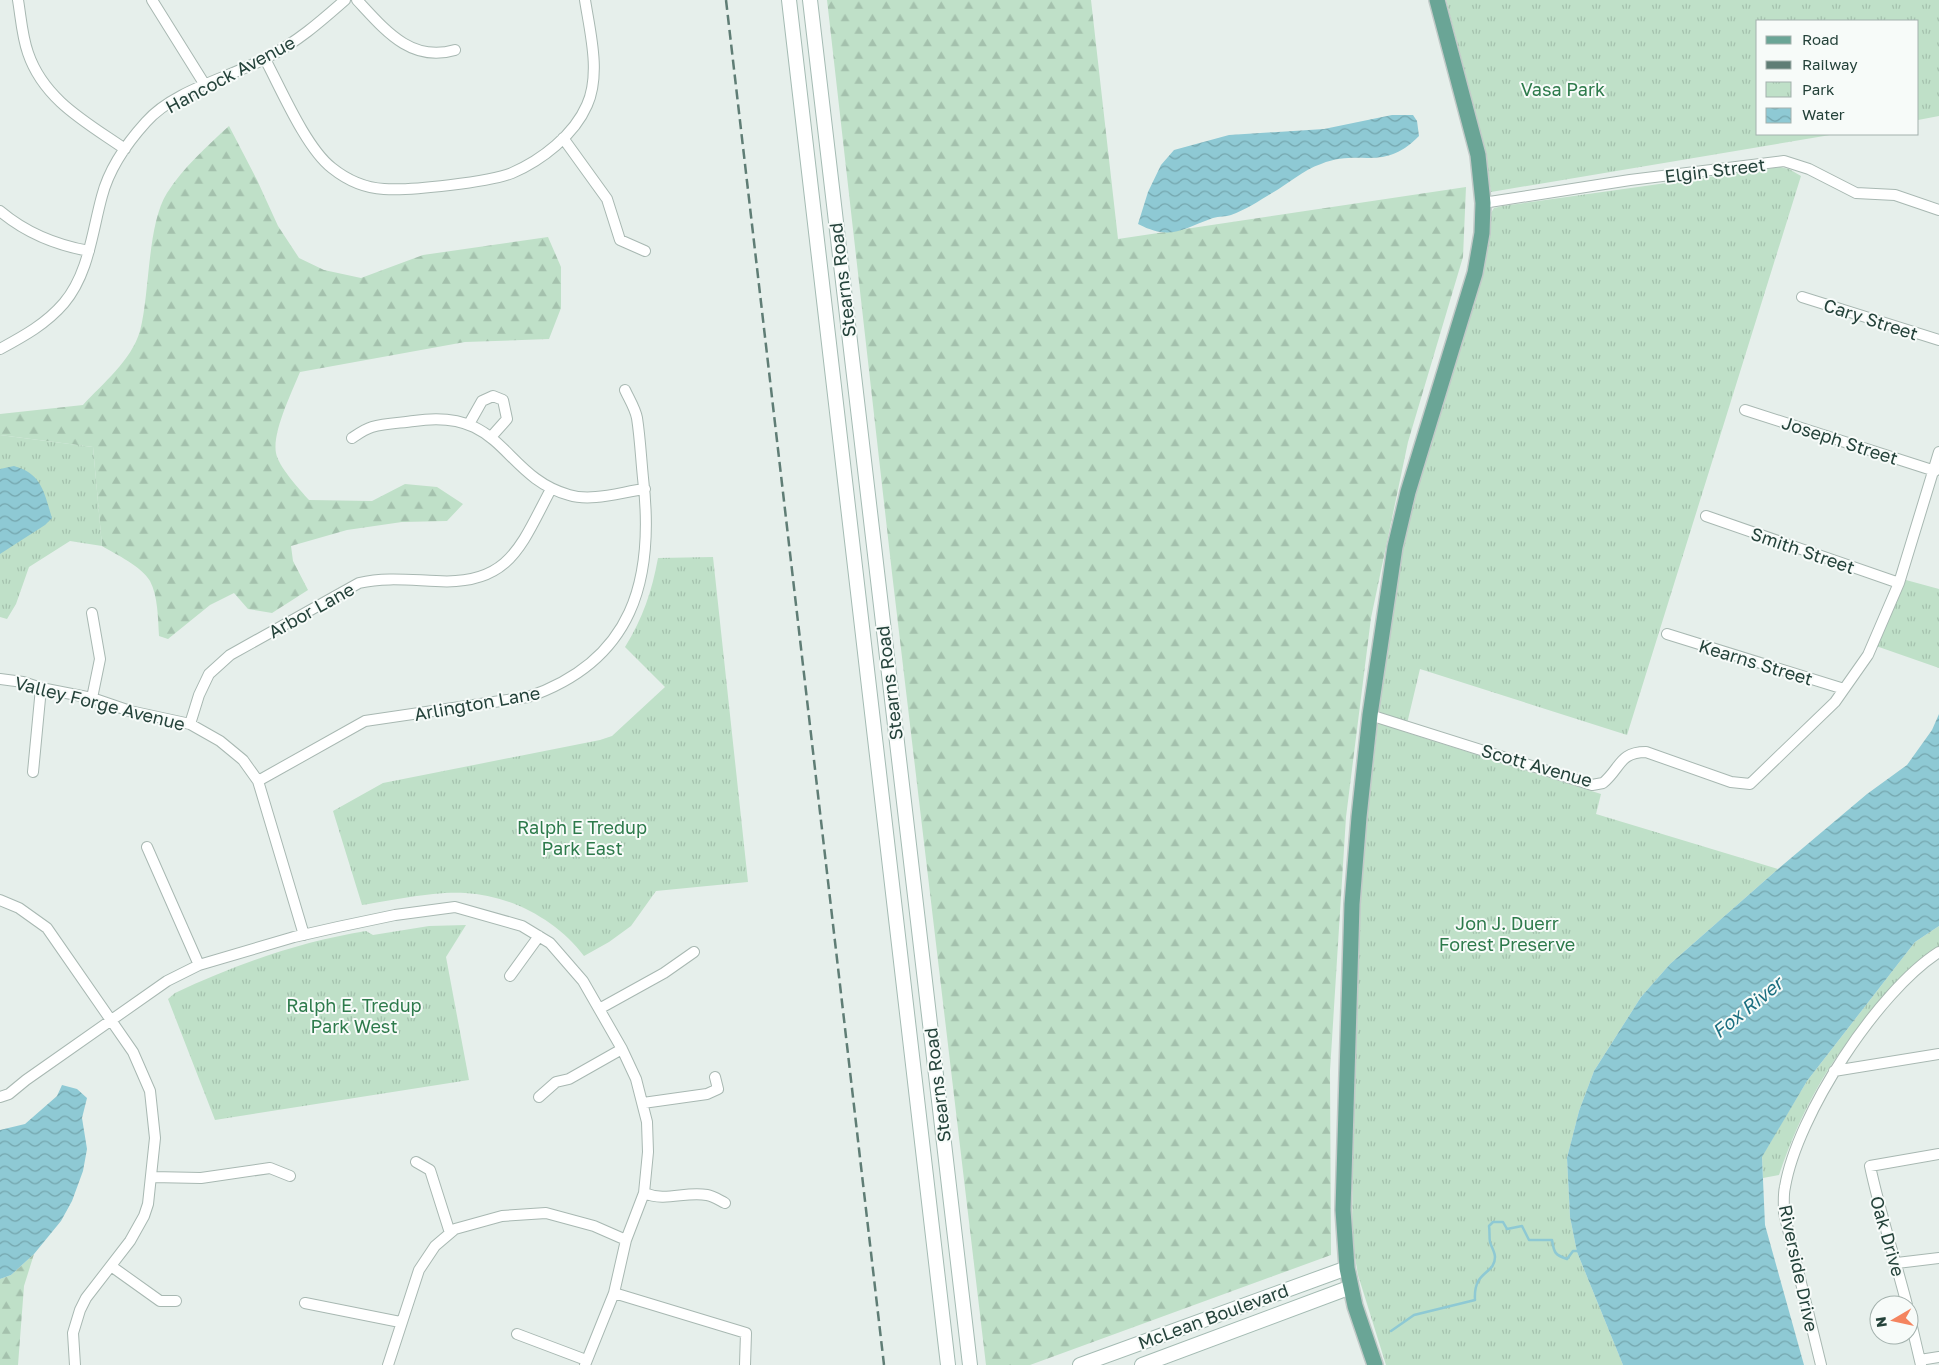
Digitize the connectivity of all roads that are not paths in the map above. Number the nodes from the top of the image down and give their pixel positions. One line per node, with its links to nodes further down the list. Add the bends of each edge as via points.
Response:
1 (18, 0): 13 (street, via 28,54 36,74 64,107)
2 (152, 0): 11 (street)
3 (345, 0): 10 (street, Hancock Avenue, via 312,29)
4 (358, 0): 9 (street, via 397,40 414,49 440,55)
5 (585, 0): 12 (street, via 593,69 592,90 578,121)
6 (789, 0): 86 (main road, Stearns Road)
7 (810, 0): 87 (main road, Stearns Road)
8 (1437, 0): 14 (main road, via 1478,155)
9 (455, 50)
10 (265, 58): 11 (street, Hancock Avenue); 12 (street, via 316,150 345,177 372,187 385,190 419,188 502,176 530,163)
11 (204, 85): 13 (street, Hancock Avenue, via 168,104 147,120)
12 (563, 138): 18 (street, via 607,199 620,240)
13 (125, 149): 17 (street, Hancock Avenue, via 102,195)
14 (1483, 203): 15 (street, Elgin Street, via 1784,161 1809,169 1856,193 1895,195); 39 (main road, via 1475,273 1408,492 1396,546)
15 (1939, 210)
16 (0, 211): 17 (street, via 44,239)
17 (89, 251): 21 (street, Hancock Avenue, via 83,270 65,302 37,329)
18 (645, 251)
19 (1802, 297): 20 (street, Cary Street)
20 (1939, 340)
21 (0, 349)
22 (624, 390): 30 (street, Arlington Lane, via 636,416)
23 (1746, 410): 28 (street, Joseph Street)
24 (469, 424): 25 (street); 25 (street, via 482,401 492,396 502,400 506,419); 26 (street, via 438,417 372,427)
25 (491, 437): 29 (street)
26 (352, 438)
27 (1939, 452): 28 (street)
28 (1934, 471): 32 (street)
29 (551, 488): 30 (street, via 570,496 590,497); 40 (street, Arbor Lane, via 524,541 509,560 490,574 455,583 382,578 359,583 230,656 209,674)
30 (645, 489): 42 (street, Arlington Lane, via 646,548 642,579 617,635 596,660 553,689 528,697 365,721)
31 (1706, 516): 32 (street, Smith Street)
32 (1899, 583): 37 (street, via 1868,655)
33 (92, 613): 38 (street, via 100,659)
34 (1667, 634): 37 (street, Kearns Street)
35 (0, 679): 36 (street, Valley Forge Avenue)
36 (41, 688): 38 (street, Valley Forge Avenue); 41 (street)
37 (1844, 689): 39 (street, Scott Avenue, via 1835,702 1750,784 1731,782 1646,752 1633,752 1603,783 1592,785)
38 (92, 698): 40 (street, Valley Forge Avenue, via 130,711)
39 (1370, 715): 71 (main road, via 1352,904 1342,1165)
40 (190, 724): 42 (street, Valley Forge Avenue, via 228,747 243,760)
41 (33, 772)
42 (258, 781): 45 (street, Valley Forge Avenue)
43 (146, 846): 49 (street)
44 (0, 900): 52 (street, via 19,908 47,928)
45 (304, 935): 46 (street, via 395,915 455,907 511,922); 49 (street)
46 (539, 936): 50 (street); 51 (street, via 566,960)
47 (694, 952): 51 (street, via 664,973)
48 (1939, 952): 55 (street, Riverside Drive, via 1921,964 1886,1003)
49 (200, 965): 52 (street, via 167,981)
50 (510, 976)
51 (599, 1009): 53 (street)
52 (112, 1020): 57 (street, via 9,1094); 63 (street, via 133,1052 150,1091 155,1138)
53 (622, 1050): 58 (street, via 556,1082); 59 (street)
54 (1939, 1054): 55 (street)
55 (1834, 1071): 91 (street, Riverside Drive, via 1801,1135 1784,1188 1784,1214)
56 (715, 1077): 59 (street, via 718,1089 707,1094)
57 (0, 1097)
58 (539, 1097)
59 (643, 1103): 64 (street, via 648,1152)
60 (1939, 1154): 69 (street, Oak Drive, via 1870,1166)
61 (416, 1162): 66 (street, via 430,1170)
62 (290, 1176): 63 (street, via 270,1168 201,1178)
63 (152, 1177): 70 (street, via 144,1216)
64 (644, 1193): 65 (street, via 666,1198 705,1194); 67 (street)
65 (725, 1203)
66 (450, 1233): 67 (street, via 502,1216 546,1213 594,1226); 77 (street, via 435,1246 419,1270)
67 (626, 1240): 73 (street)
68 (1939, 1258): 69 (street)
69 (1896, 1263): 74 (street, Oak Drive)
70 (111, 1266): 75 (street, via 160,1301); 83 (street, via 86,1298 75,1321)
71 (1347, 1268): 72 (main road); 88 (main road, McLean Boulevard)
72 (1351, 1287): 89 (main road, McLean Boulevard); 90 (main road)
73 (614, 1292): 81 (street); 85 (street, via 746,1333)
74 (1904, 1295)
75 (176, 1301)
76 (305, 1303): 77 (street)
77 (400, 1322): 84 (street)
78 (516, 1334): 81 (street)
79 (1917, 1345): 82 (street)
80 (1939, 1357): 82 (street)
81 (585, 1362)
82 (1921, 1363)
83 (75, 1365)
84 (388, 1365)
85 (746, 1365)
86 (948, 1365)
87 (970, 1365)
88 (1080, 1365)
89 (1142, 1365)
90 (1375, 1365)
91 (1821, 1365)

